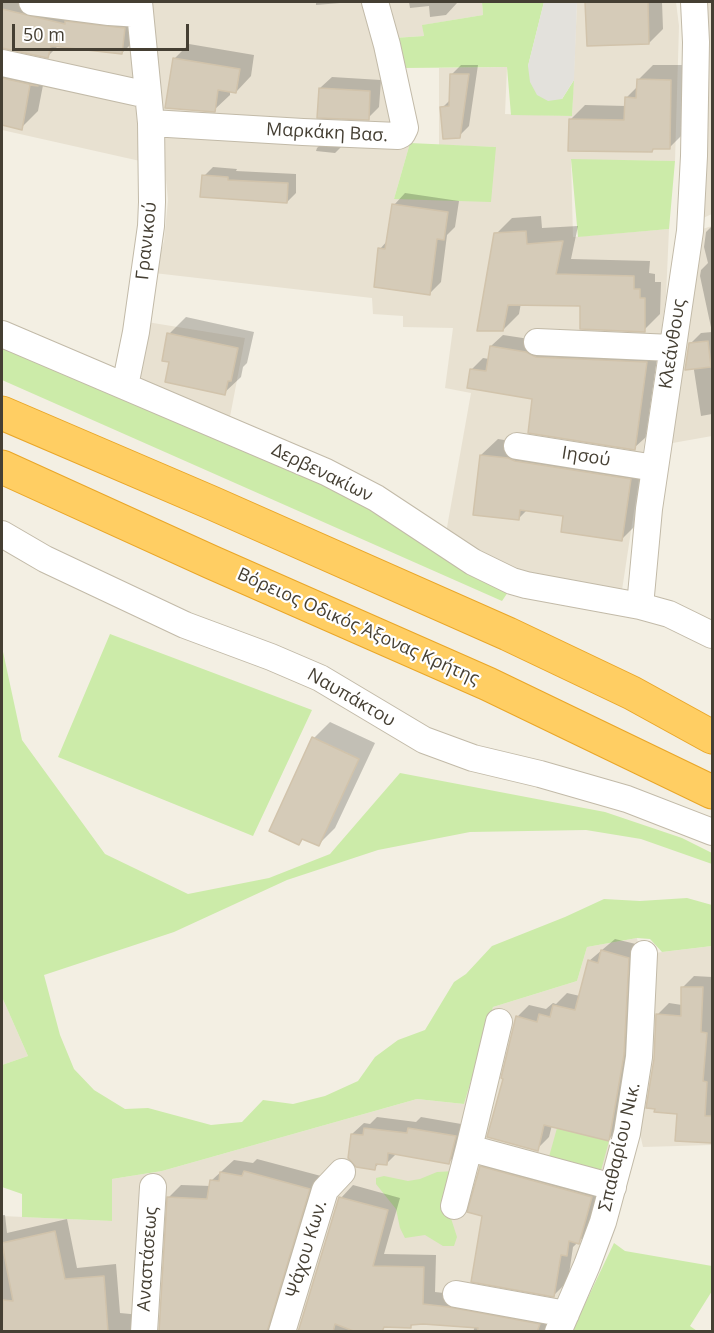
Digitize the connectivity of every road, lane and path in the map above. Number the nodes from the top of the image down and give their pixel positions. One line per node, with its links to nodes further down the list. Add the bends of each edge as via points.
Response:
1 (32, 2): 4 (street)
2 (375, 2): 8 (street, Μαρκάκη Βασ., via 405,128 402,134)
3 (694, 2): 9 (street, Κλεάνθους, via 694,156)
4 (64, 4): 5 (street, via 109,12)
5 (140, 8): 7 (street, Γρανικού)
6 (2, 63): 7 (street)
7 (148, 95): 8 (street, Γρανικού)
8 (151, 123): 13 (street, Γρανικού, via 151,226)
9 (701, 227): 12 (street, Κλεάνθους)
10 (2, 334): 13 (street, Δερβενακίων)
11 (537, 342): 12 (street)
12 (672, 348): 17 (street, Κλεάνθους)
13 (125, 386): 19 (street, Δερβενακίων, via 326,472 376,498 473,562 512,581)
14 (2, 413): 21 (highway, via 432,600 632,693)
15 (517, 446): 17 (street, Ιησού)
16 (2, 467): 22 (highway, Βόρειος Οδικός Άξονας Κρήτης, via 488,684)
17 (655, 468): 19 (street, Κλεάνθους)
18 (2, 534): 23 (street, Ναυπάκτου, via 45,559 185,625 320,678 424,740 473,758 627,799)
19 (640, 606): 20 (street)
20 (708, 625)
21 (712, 737)
22 (712, 792)
23 (712, 832)
24 (644, 954): 29 (street, Σπαθαρίου Νικ., via 636,1082)
25 (499, 1022): 26 (street)
26 (469, 1148): 29 (street); 30 (street)
27 (342, 1172): 34 (street, Ψάχου Κων., via 326,1190)
28 (153, 1187): 33 (street, Αναστάσεως)
29 (613, 1187): 32 (street, Σπαθαρίου Νικ., via 599,1233)
30 (454, 1206)
31 (456, 1294): 32 (street)
32 (562, 1323)
33 (144, 1332)
34 (282, 1332)

